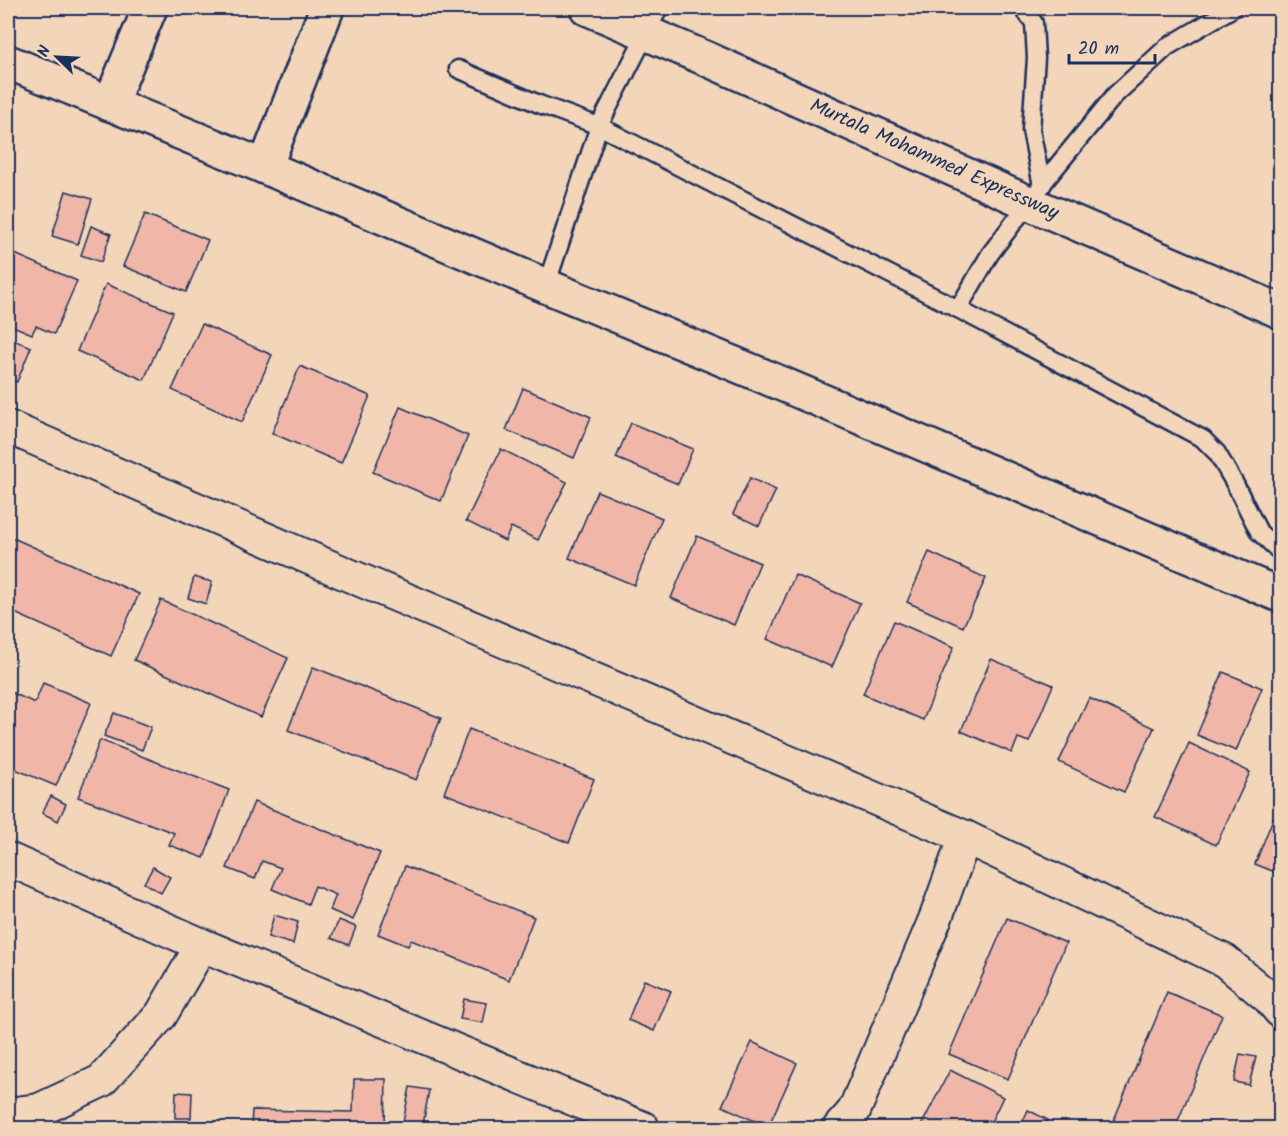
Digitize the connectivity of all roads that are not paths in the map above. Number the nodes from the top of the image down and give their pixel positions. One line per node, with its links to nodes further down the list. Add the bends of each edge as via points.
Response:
1 (150, 8): 9 (main road)
2 (327, 8): 11 (main road)
3 (587, 8): 6 (main road, Murtala Mohammed Expressway)
4 (1023, 8): 12 (lane, via 1034,23 1031,130)
5 (1233, 8): 12 (lane, via 1167,46 1115,95)
6 (653, 20): 10 (lane); 12 (main road, Murtala Mohammed Expressway)
7 (8, 62): 9 (main road)
8 (458, 69): 10 (lane)
9 (110, 104): 11 (main road)
10 (598, 126): 13 (lane); 14 (lane)
11 (265, 166): 13 (main road)
12 (1035, 194): 14 (lane, via 990,254); 15 (main road, Murtala Mohammed Expressway)
13 (546, 286): 18 (main road)
14 (958, 309): 17 (lane, via 1203,439 1217,453 1259,532)
15 (1281, 311)
16 (8, 427): 19 (street)
17 (1281, 552)
18 (1281, 595)
19 (965, 837): 22 (street, via 1225,961); 25 (street, via 936,917 854,1111)
20 (8, 859): 21 (street)
21 (202, 945): 23 (street, via 161,1015 101,1081 39,1110); 24 (street)
22 (1281, 1011)
23 (8, 1114)
24 (643, 1128)
25 (839, 1128)

